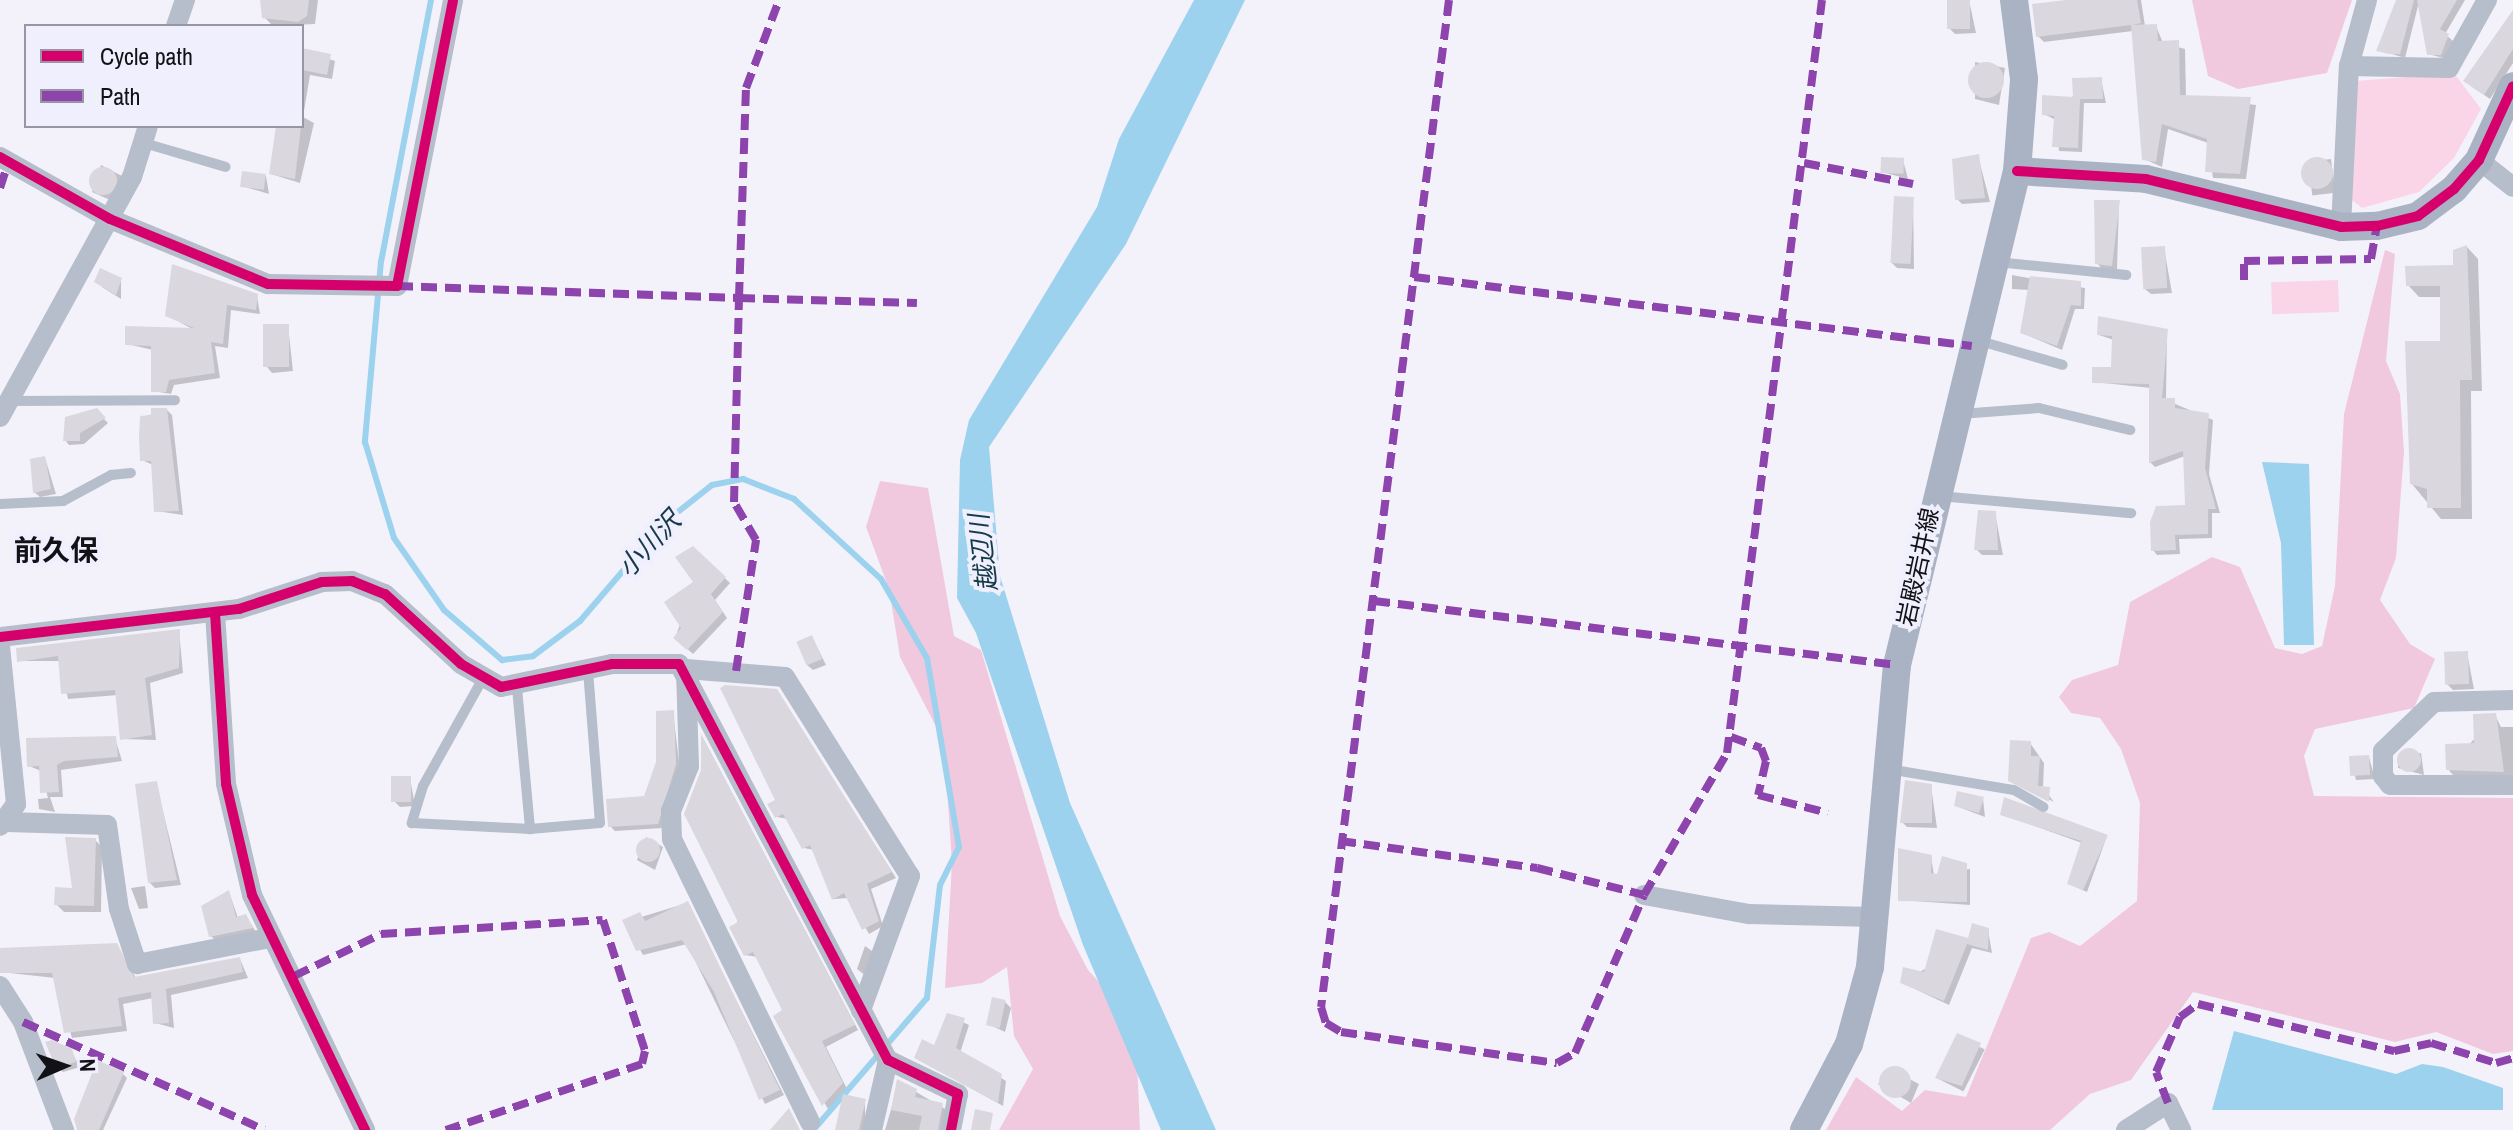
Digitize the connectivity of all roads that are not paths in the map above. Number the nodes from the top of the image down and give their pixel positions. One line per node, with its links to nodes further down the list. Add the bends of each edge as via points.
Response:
1 (185, 0): 6 (street)
2 (453, 0): 15 (street, via 397,286 268,284)
3 (2014, 0): 13 (main road, 岩殿岩井線, via 2024,79)
4 (2367, 0): 7 (street)
5 (2487, 0): 7 (street, via 2449,68)
6 (177, 24)
7 (2349, 66): 16 (street)
8 (2513, 86): 11 (main road)
9 (146, 134): 12 (lane); 15 (street)
10 (0, 157): 15 (street)
11 (2479, 160): 14 (street); 16 (main road, via 2418,216)
12 (226, 167)
13 (2017, 171): 16 (main road, via 2202,188); 17 (main road, 岩殿岩井線)
14 (2513, 187)
15 (110, 219): 22 (street)
16 (2341, 227)
17 (1994, 262): 18 (lane); 19 (main road, 岩殿岩井線)
18 (2126, 275)
19 (1974, 339): 20 (lane); 23 (main road, 岩殿岩井線)
20 (2063, 365)
21 (175, 400): 22 (lane)
22 (4, 409)
23 (1954, 415): 24 (lane, via 2039,408); 26 (main road, 岩殿岩井線)
24 (2130, 430)
25 (131, 473): 27 (lane, via 111,475 63,501)
26 (1933, 496): 28 (lane); 37 (main road, 岩殿岩井線)
27 (0, 504)
28 (2131, 513)
29 (215, 613): 30 (street); 34 (street, via 352,581 385,594); 44 (street, via 226,784 252,895)
30 (0, 637)
31 (0, 646): 40 (street, via 16,804)
32 (686, 669): 33 (street, via 663,661); 46 (street); 46 (street, via 785,677 910,876); 48 (street, via 689,766 671,811 672,839)
33 (588, 670): 35 (street); 41 (lane, via 600,823)
34 (482, 680): 35 (street); 41 (lane, via 423,786 412,823)
35 (517, 688): 41 (lane)
36 (2513, 700): 38 (street, via 2434,702 2383,751 2383,776 2390,785)
37 (1882, 769): 39 (lane, via 2014,790); 43 (main road, 岩殿岩井線)
38 (2513, 785)
39 (2043, 807)
40 (4, 824): 44 (street, via 107,825 119,909 137,964)
41 (530, 829)
42 (1644, 895): 43 (street, via 1749,914)
43 (1875, 917): 53 (main road, 岩殿岩井線, via 1859,1016)
44 (270, 938): 50 (street)
45 (0, 986): 49 (street, via 23,1022)
46 (861, 1010): 47 (street)
47 (888, 1060): 51 (street); 52 (street, via 958,1094)
48 (810, 1122)
49 (64, 1130)
50 (365, 1130)
51 (872, 1130)
52 (951, 1130)
53 (1804, 1130)
54 (2126, 1130): 55 (street, via 2168,1103)
55 (2181, 1130)

